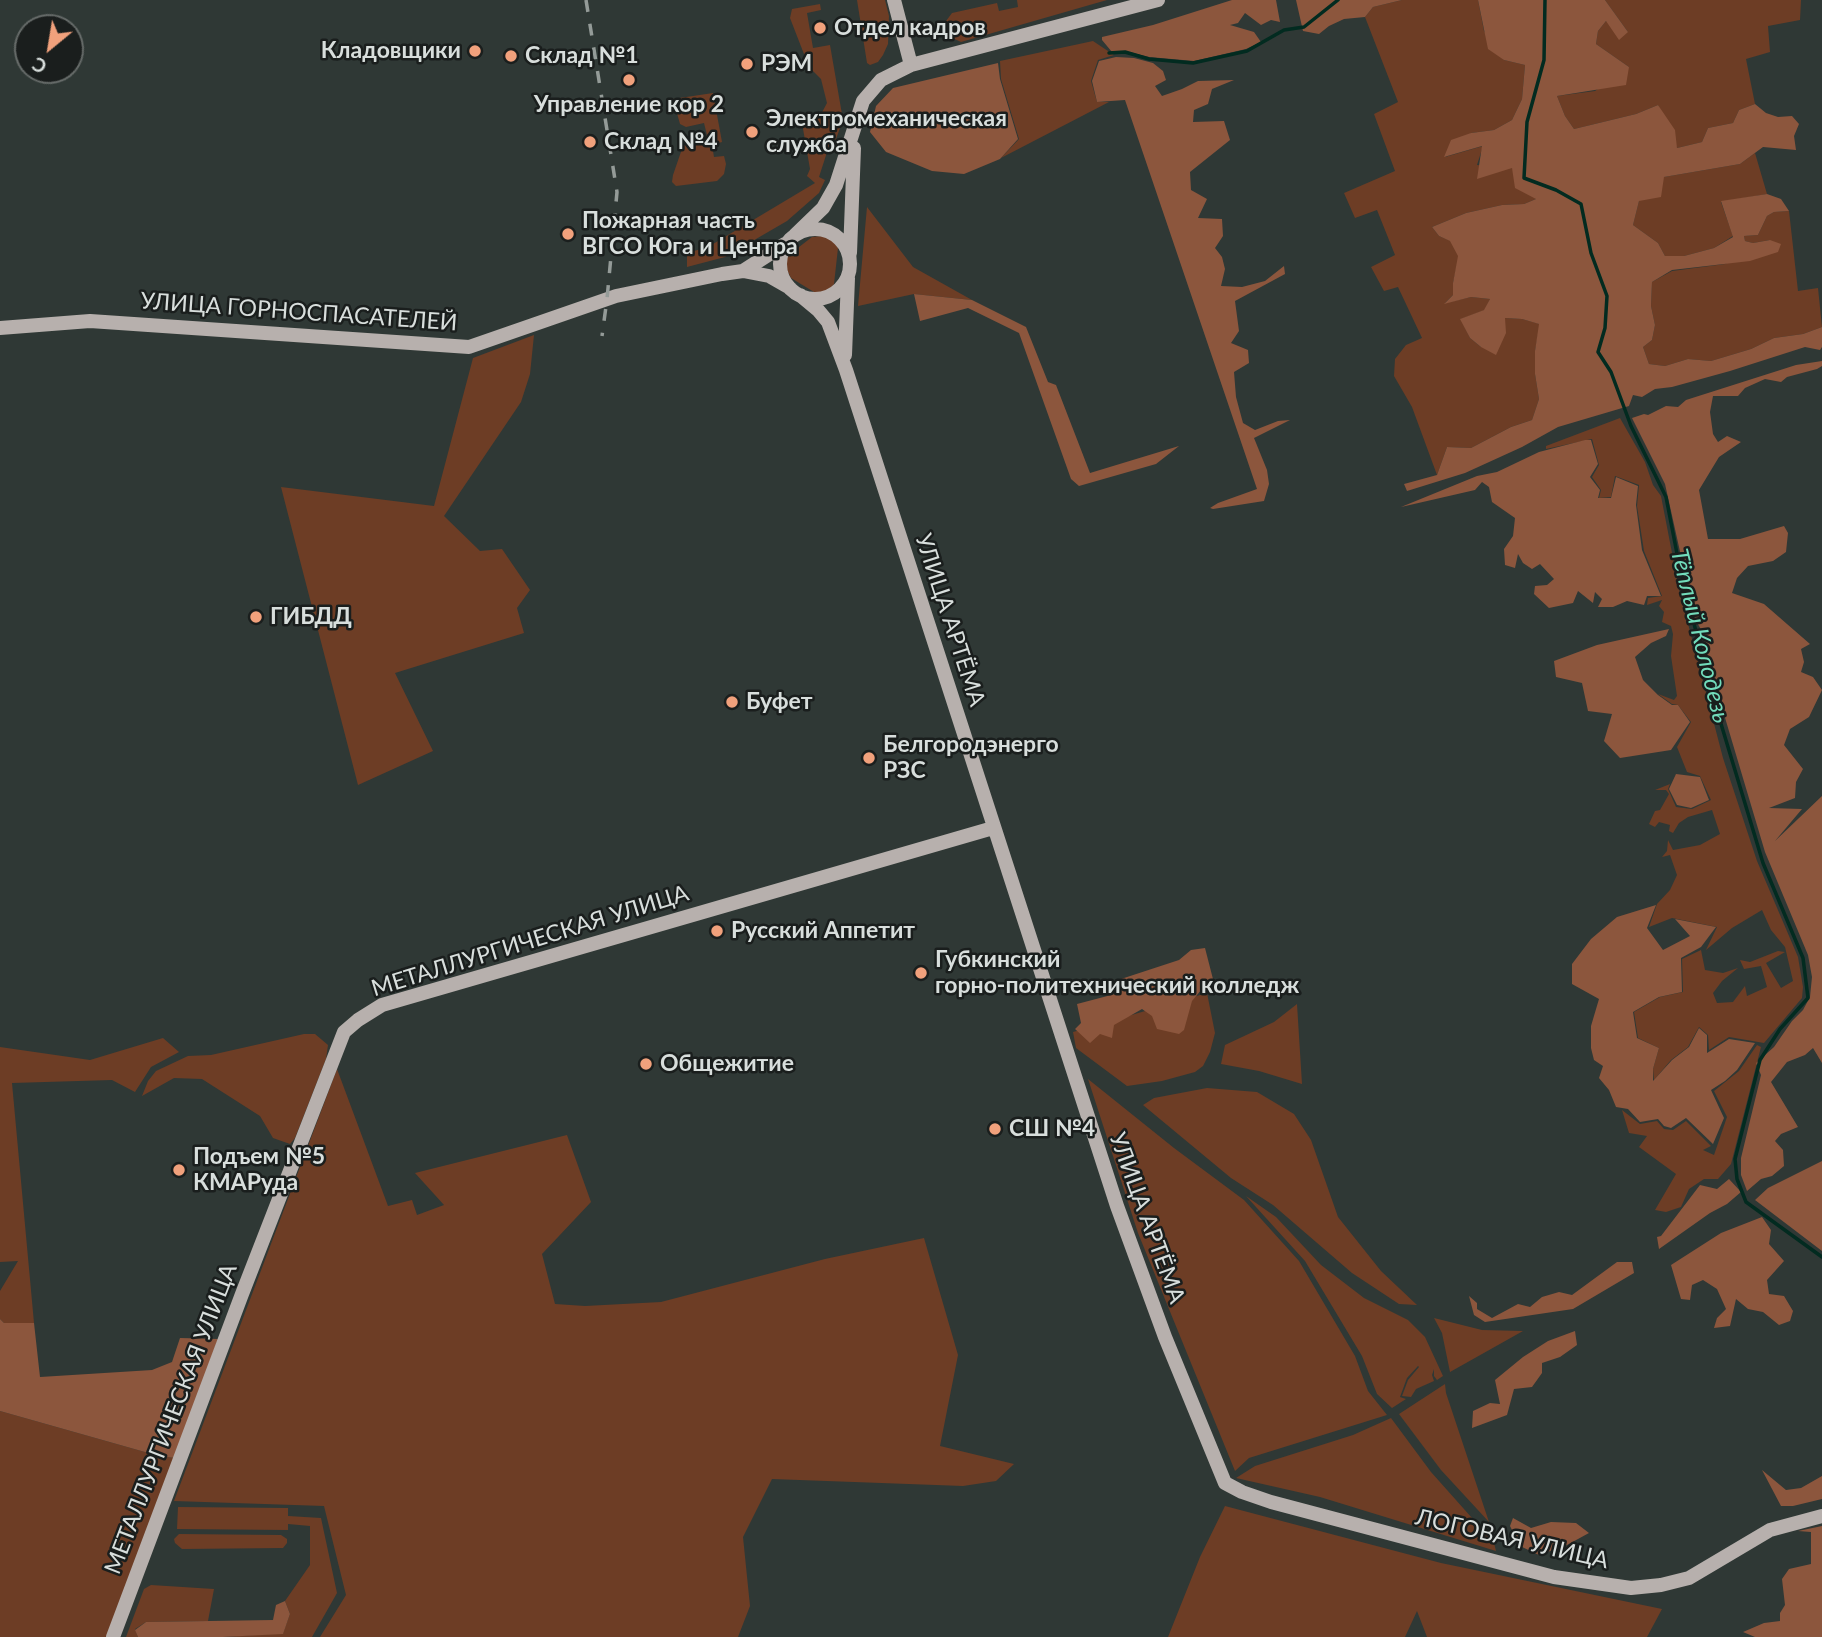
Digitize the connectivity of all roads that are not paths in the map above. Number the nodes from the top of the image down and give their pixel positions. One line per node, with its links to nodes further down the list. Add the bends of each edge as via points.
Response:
1 (894, 0): 3 (street)
2 (1158, 0): 3 (street)
3 (911, 65): 4 (street, via 881,80 870,92)
4 (855, 129): 5 (street, via 823,208); 7 (street)
5 (791, 239): 6 (street); 7 (street, via 805,230 828,231 845,245); 8 (street, via 781,254 780,267)
6 (743, 271): 8 (street, УЛИЦА ГОРНОСПАСАТЕЛЕЙ, via 769,276); 9 (street, УЛИЦА ГОРНОСПАСАТЕЛЕЙ, via 616,296 468,346 90,321)
7 (849, 272): 8 (street, via 833,294 811,299); 10 (street)
8 (795, 292): 10 (street, УЛИЦА АРТЁМА, via 828,322)
9 (0, 328)
10 (846, 370): 11 (street, УЛИЦА АРТЁМА)
11 (993, 828): 12 (street, УЛИЦА АРТЁМА, via 1117,1206); 14 (street, МЕТАЛЛУРГИЧЕСКАЯ УЛИЦА, via 383,1005 344,1032)
12 (1225, 1483): 13 (street, ЛОГОВАЯ УЛИЦА, via 1271,1502 1554,1577 1631,1588 1689,1578 1770,1530)
13 (1822, 1516)
14 (113, 1637)

